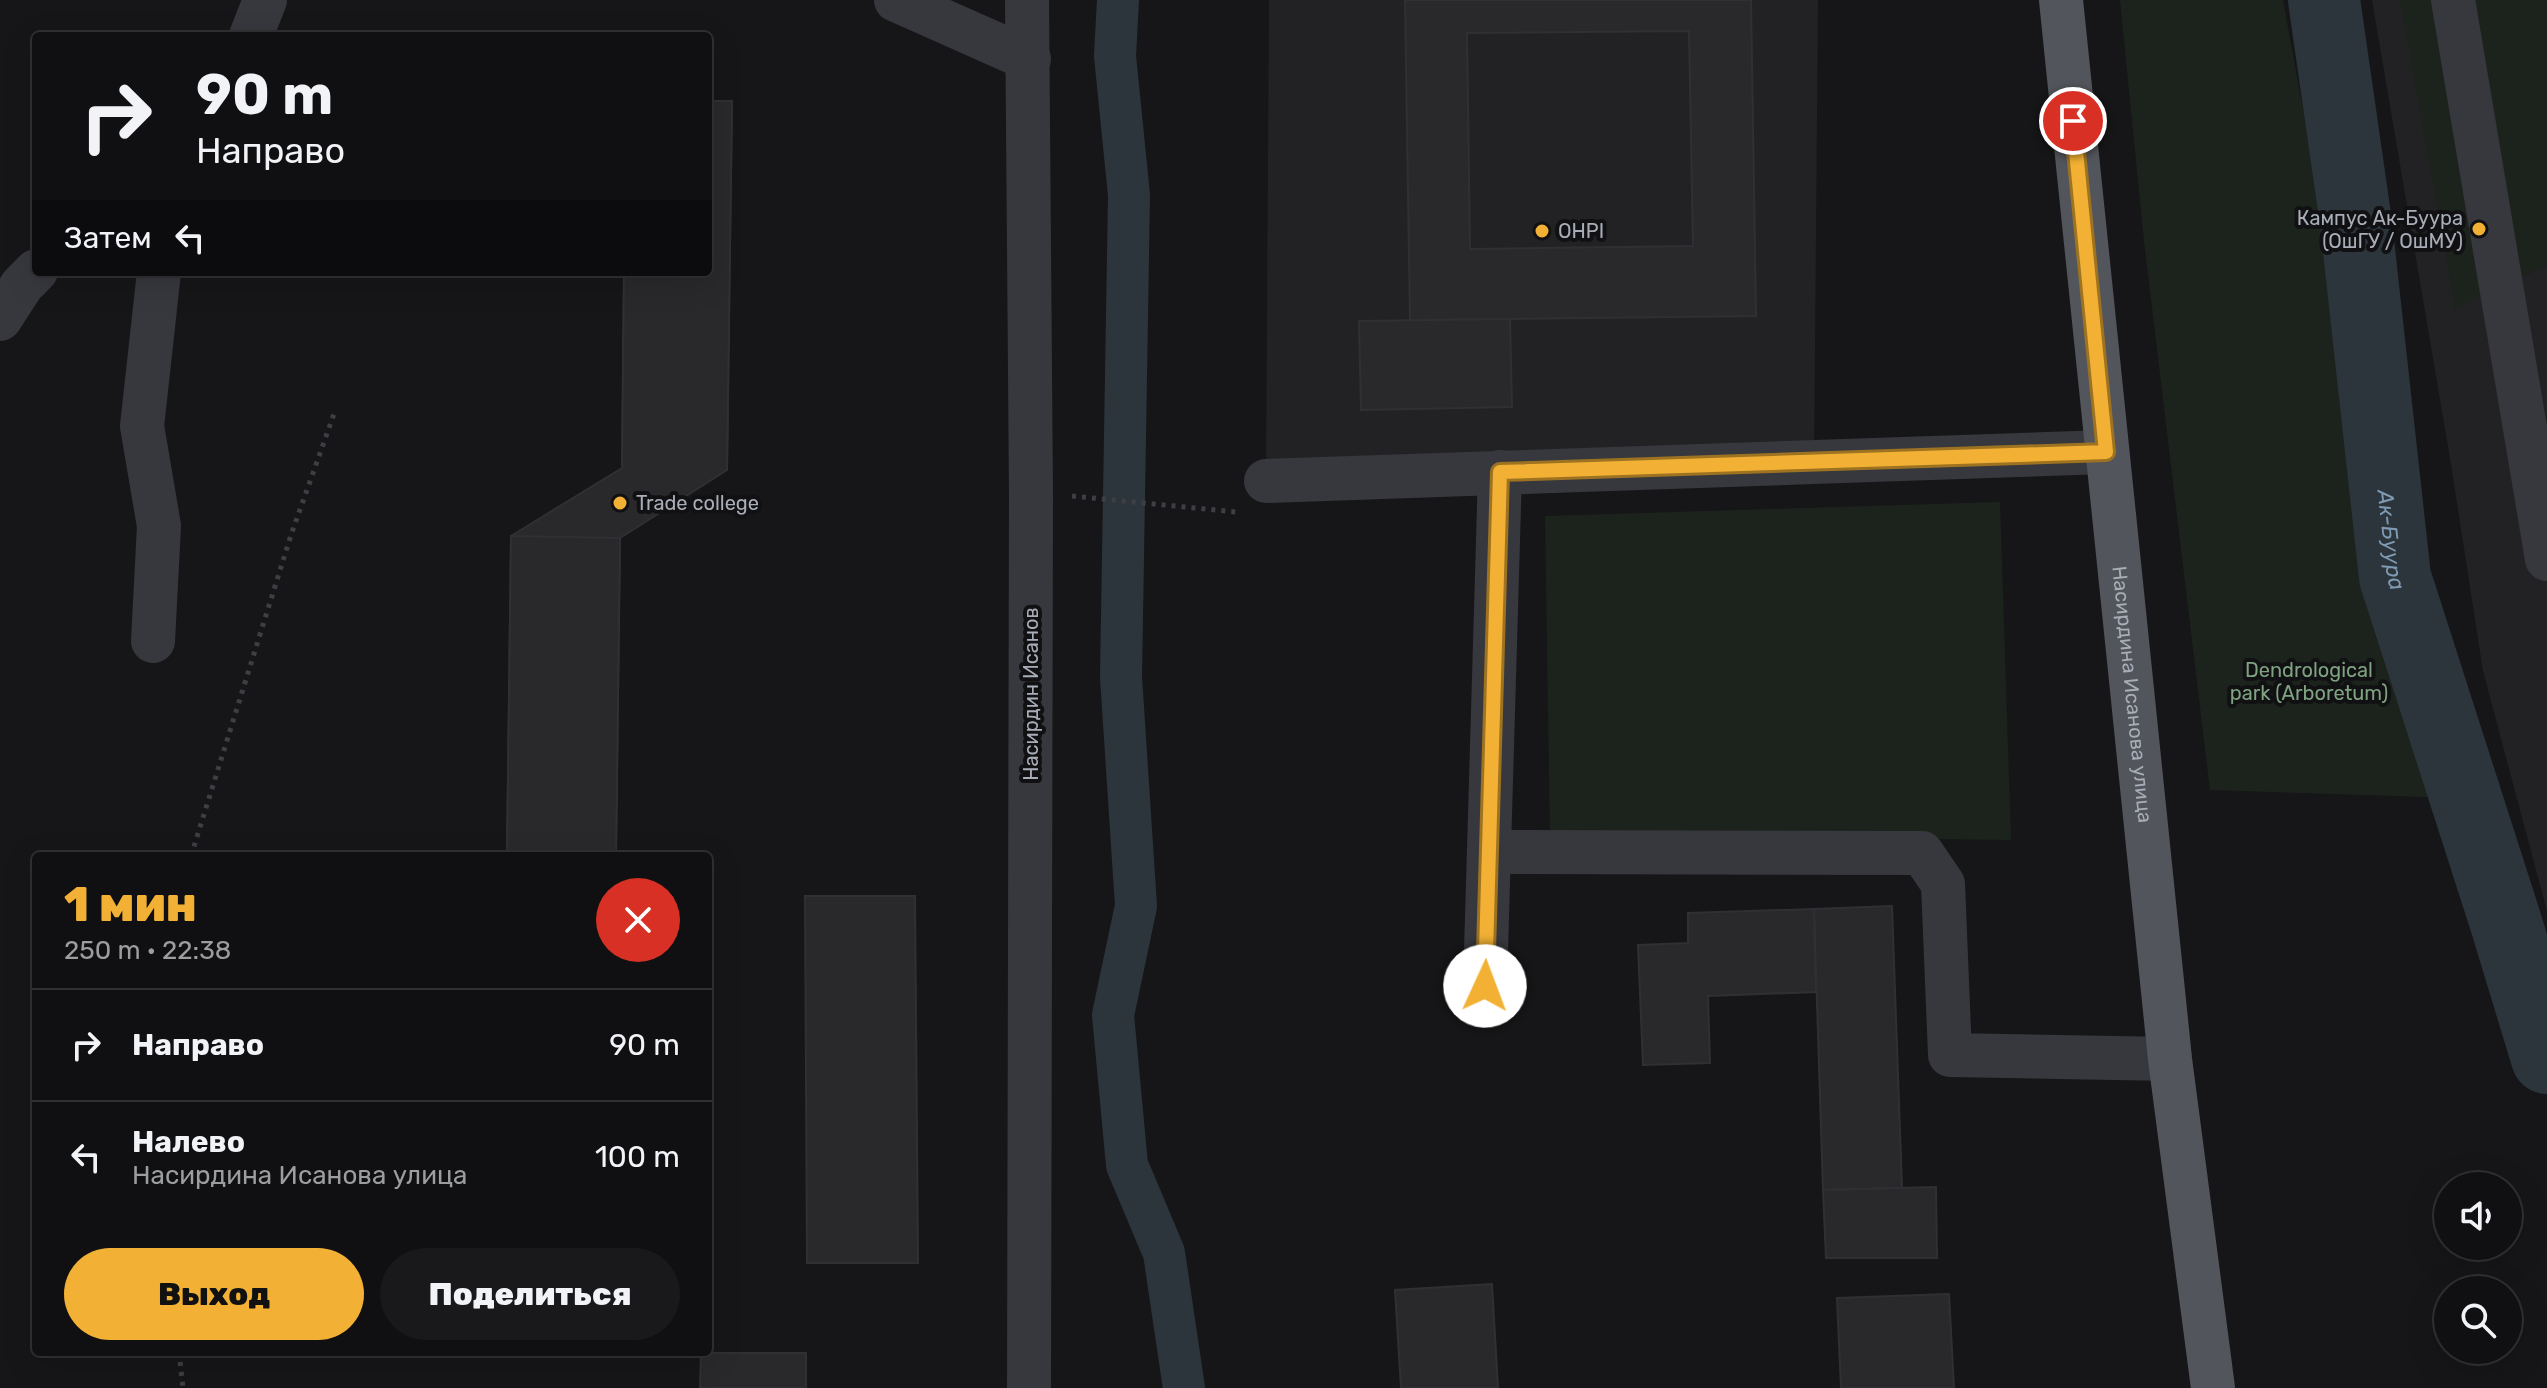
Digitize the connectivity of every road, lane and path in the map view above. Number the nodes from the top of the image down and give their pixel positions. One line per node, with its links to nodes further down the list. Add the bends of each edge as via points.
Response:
1 (265, 0): 6 (street)
2 (896, 0): 7 (street)
3 (1027, 0): 7 (street, Насирдин Исанов)
4 (2061, 0): 12 (main road, Насирдина Исанова улица)
5 (2453, 0): 16 (street)
6 (253, 32)
7 (1029, 59): 24 (street, Насирдин Исанов)
8 (32, 275): 10 (street)
9 (159, 276): 17 (street, via 142,426 159,526)
10 (0, 319)
11 (335, 411): 18 (path)
12 (2106, 452): 13 (street); 21 (main road, Насирдина Исанова улица)
13 (1500, 472): 14 (street); 19 (street)
14 (1266, 481): 15 (path, via 1236,513)
15 (1085, 497)
16 (2547, 559)
17 (153, 641)
18 (192, 852)
19 (1489, 852): 20 (street); 21 (street, via 1922,853 1943,884 1950,1055)
20 (1485, 986)
21 (2170, 1059): 25 (main road, Насирдина Исанова улица)
22 (179, 1356): 23 (path)
23 (183, 1388)
24 (1029, 1388)
25 (2213, 1388)

